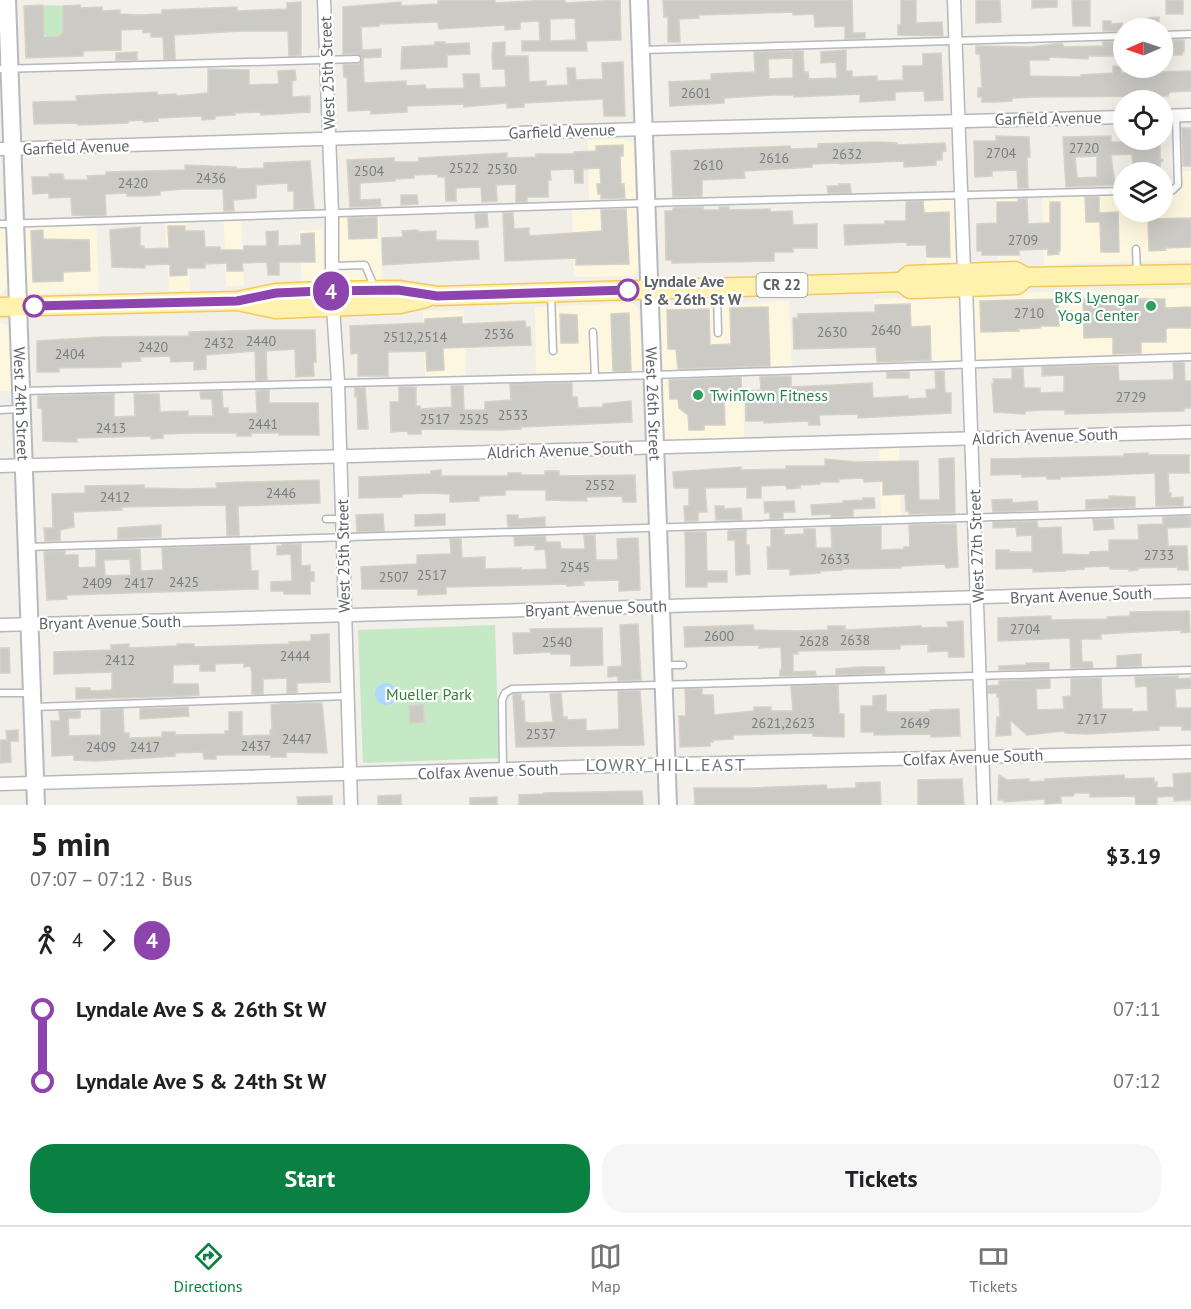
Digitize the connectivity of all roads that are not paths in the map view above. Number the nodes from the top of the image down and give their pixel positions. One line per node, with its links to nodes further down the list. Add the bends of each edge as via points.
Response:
1 (7, 0): 12 (street, West 24th Street)
2 (324, 0): 11 (street, West 25th Street)
3 (639, 0): 9 (street, West 26th Street)
4 (954, 0): 8 (street, West 27th Street)
5 (1191, 34): 6 (lane)
6 (1173, 35)
7 (1113, 36): 8 (lane)
8 (956, 42): 9 (lane); 17 (street, West 27th Street)
9 (641, 50): 18 (street, West 26th Street)
10 (357, 59): 11 (lane)
11 (327, 60): 12 (lane); 19 (street, West 25th Street)
12 (5, 69): 20 (street, West 24th Street)
13 (1173, 115): 14 (street)
14 (1176, 115): 15 (street); 21 (lane, via 1178,185)
15 (1191, 115)
16 (1113, 117): 17 (street, Garfield Avenue)
17 (958, 121): 18 (street, Garfield Avenue); 23 (street, West 27th Street)
18 (644, 129): 19 (street, Garfield Avenue); 24 (street, West 26th Street)
19 (330, 139): 20 (street, Garfield Avenue); 25 (street, West 25th Street)
20 (6, 149): 26 (street, West 24th Street)
21 (1173, 190)
22 (1113, 191): 23 (lane)
23 (962, 196): 24 (lane); 31 (street, West 27th Street)
24 (647, 203): 25 (lane); 33 (street, West 26th Street)
25 (332, 214): 26 (lane); 28 (street, West 25th Street)
26 (8, 224): 38 (street, West 24th Street)
27 (1136, 249): 30 (lane)
28 (332, 266): 34 (lane, via 365,265); 37 (street, West 25th Street)
29 (1191, 274): 30 (main road, CR 22)
30 (1137, 275): 31 (main road, CR 22, via 1026,277 1017,285)
31 (965, 279): 32 (main road, CR 22, via 910,289 901,282); 44 (street, West 27th Street)
32 (717, 287): 33 (main road, CR 22); 41 (lane)
33 (650, 289): 35 (main road, CR 22); 45 (street, West 26th Street)
34 (376, 290): 36 (main road, CR 22); 37 (main road, CR 22)
35 (551, 293): 36 (main road, CR 22); 42 (lane)
36 (437, 296): 37 (main road, CR 22, via 400,304)
37 (333, 299): 38 (main road, CR 22, via 276,309 237,301); 47 (street, West 25th Street)
38 (20, 306): 39 (main road, CR 22); 48 (street, West 24th Street)
39 (0, 307)
40 (593, 332): 46 (lane)
41 (718, 333)
42 (553, 351)
43 (1191, 357): 44 (lane)
44 (969, 363): 45 (lane); 52 (street, West 27th Street)
45 (653, 374): 46 (lane); 53 (street, West 26th Street)
46 (595, 377): 47 (lane)
47 (338, 382): 48 (lane); 54 (street, West 25th Street)
48 (22, 391): 49 (street, West 24th Street)
49 (23, 409): 50 (lane); 55 (street, West 24th Street)
50 (0, 410)
51 (1191, 432): 52 (street, Aldrich Avenue South)
52 (973, 438): 53 (street, Aldrich Avenue South); 60 (street, West 27th Street)
53 (656, 447): 54 (street, Aldrich Avenue South); 61 (street, West 26th Street)
54 (340, 456): 55 (street, Aldrich Avenue South); 59 (street, West 25th Street)
55 (24, 465): 56 (street, Aldrich Avenue South); 63 (street, West 24th Street)
56 (0, 466)
57 (1191, 511): 60 (lane)
58 (326, 519): 59 (lane)
59 (342, 519): 62 (street, West 25th Street)
60 (975, 519): 61 (lane); 65 (street, West 27th Street)
61 (658, 527): 62 (lane); 66 (street, West 26th Street)
62 (343, 537): 63 (lane); 67 (street, West 25th Street)
63 (27, 547): 68 (street, West 24th Street)
64 (1191, 591): 65 (street, Bryant Avenue South)
65 (978, 598): 66 (street, Bryant Avenue South); 73 (street, West 27th Street)
66 (660, 606): 67 (street, Bryant Avenue South); 71 (street, West 26th Street)
67 (344, 616): 68 (street, Bryant Avenue South); 76 (street, West 25th Street)
68 (30, 624): 69 (street, Bryant Avenue South); 77 (street, West 24th Street)
69 (0, 625)
70 (683, 664): 71 (lane)
71 (663, 665): 74 (street, West 26th Street)
72 (1191, 670): 73 (lane)
73 (980, 677): 74 (lane); 79 (street, West 27th Street)
74 (664, 686): 80 (street, West 26th Street); 81 (lane, via 512,689 502,700)
75 (0, 693): 77 (lane)
76 (347, 696): 77 (lane); 82 (street, West 25th Street)
77 (33, 700): 83 (street, West 24th Street)
78 (1191, 752): 79 (street, Colfax Avenue South)
79 (983, 757): 80 (street, Colfax Avenue South); 88 (street, West 27th Street)
80 (666, 765): 81 (street, Colfax Avenue South); 87 (street, West 26th Street)
81 (503, 770): 82 (street, Colfax Avenue South)
82 (350, 775): 83 (street, Colfax Avenue South); 86 (street, West 25th Street)
83 (36, 783): 84 (street, Colfax Avenue South); 85 (street, West 24th Street)
84 (0, 784)
85 (36, 805)
86 (351, 805)
87 (668, 805)
88 (984, 805)

